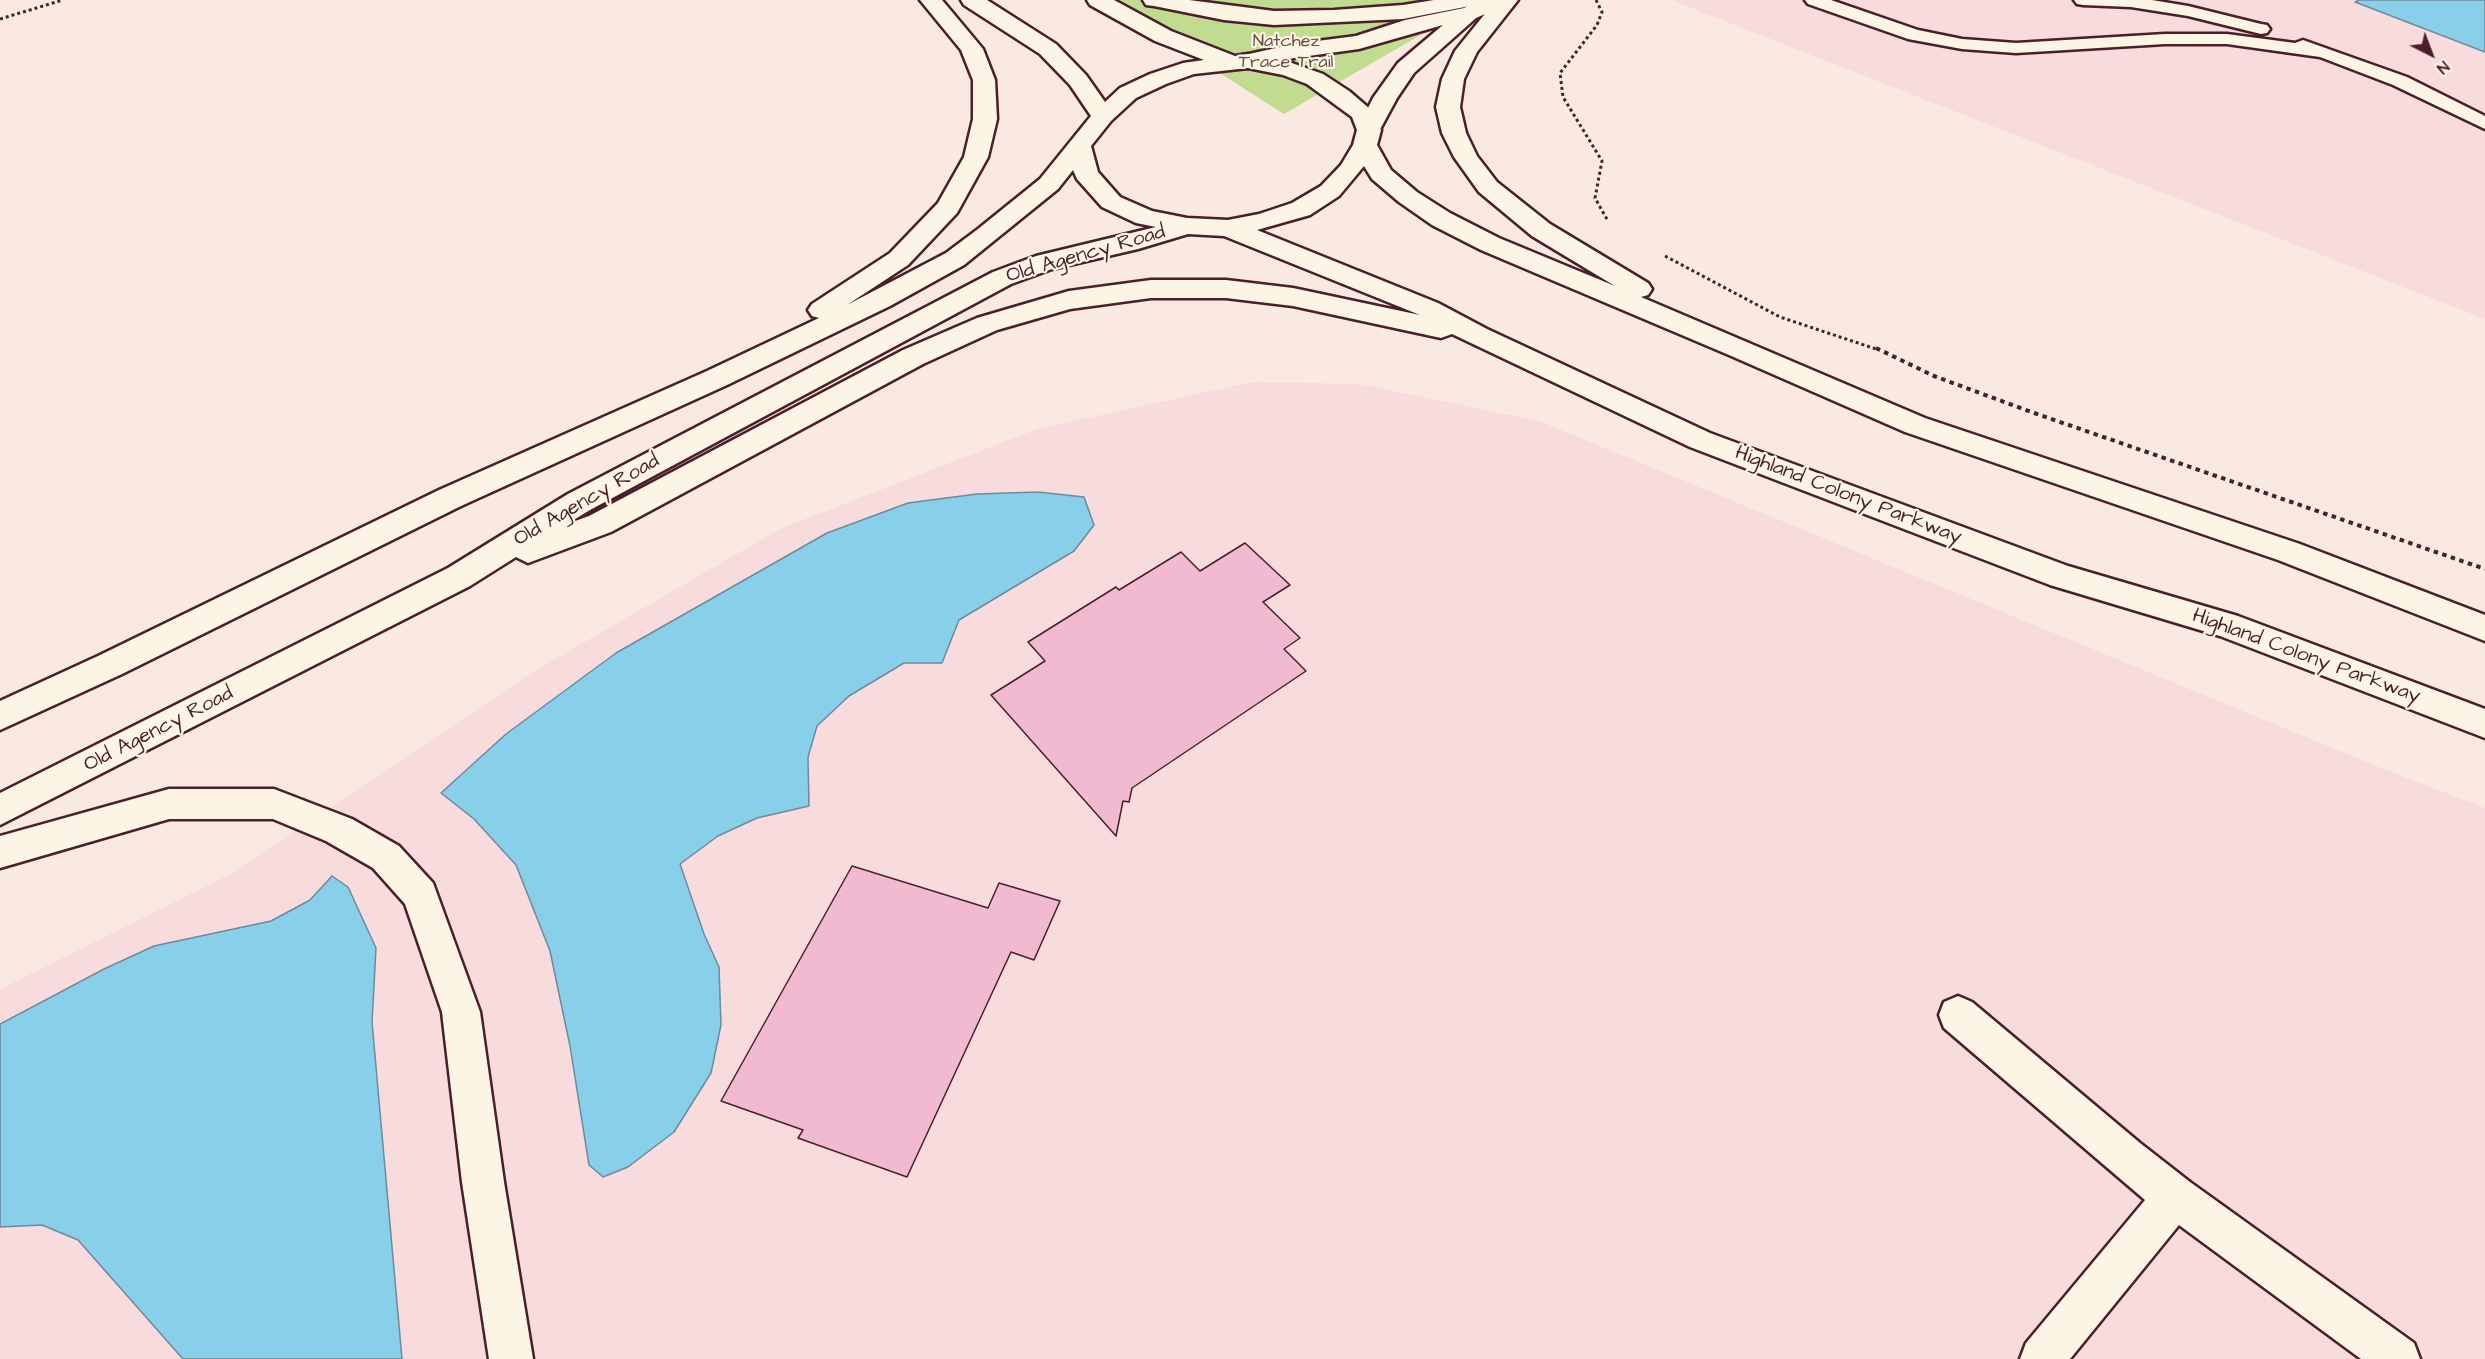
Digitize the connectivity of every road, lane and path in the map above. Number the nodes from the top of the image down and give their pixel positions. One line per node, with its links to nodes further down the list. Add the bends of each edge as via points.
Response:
1 (63, 0): 12 (path)
2 (931, 0): 25 (street, via 972,49 984,80 985,119 976,157 965,177 948,207 899,259)
3 (972, 0): 15 (street, via 1048,50 1078,80)
4 (1098, 0): 14 (street, via 1163,36)
5 (1154, 0): 11 (street, via 1224,13 1294,18)
6 (1497, 0): 11 (street)
7 (1506, 0): 24 (street, via 1466,51 1453,79 1448,107 1454,133 1466,157 1488,187 1541,230)
8 (1596, 0): 19 (path, via 1602,12 1597,26 1560,73 1563,97 1602,161 1595,198)
9 (1814, 0): 13 (lane, via 1914,35 1962,44 2016,48 2227,39)
10 (2083, 0): 13 (lane, via 2131,2 2188,11 2259,28)
11 (1470, 6): 14 (street, via 1359,42); 17 (street, via 1406,68 1385,98)
12 (0, 20)
13 (2320, 52): 16 (lane, via 2400,81)
14 (1240, 62): 15 (street, via 1191,68 1158,79 1128,93); 17 (street, via 1288,69 1315,79 1362,114)
15 (1103, 116): 18 (street)
16 (2485, 123)
17 (1367, 137): 21 (street, via 1350,169 1330,191 1301,208); 24 (street, via 1381,174 1441,219 1490,244)
18 (1079, 146): 20 (street, via 1086,174 1111,202 1145,217); 25 (street, via 1049,184 955,259 881,300)
19 (1612, 224)
20 (1187, 226): 21 (street); 27 (street, Old Agency Road, via 1045,262 1002,278 579,502)
21 (1228, 228): 23 (street, Highland Colony Parkway, via 1429,309)
22 (1664, 255): 26 (path, via 1780,317 1869,345 1934,376)
23 (1477, 336): 27 (street, via 1293,297 1226,289 1151,290 1069,300 987,324 913,357 600,524); 30 (street, Highland Colony Parkway, via 1700,440 2061,576 2227,625)
24 (1739, 348): 28 (street, via 1916,425 2289,552)
25 (717, 378): 29 (street, via 450,498)
26 (2485, 569)
27 (459, 577): 31 (street, Old Agency Road)
28 (2485, 628)
29 (0, 716)
30 (2485, 724)
31 (0, 810)
32 (0, 852): 35 (street, via 169,804 274,804 339,830 386,858 420,896 461,1012)
33 (1958, 1015): 34 (street)
34 (2175, 1197): 36 (street); 37 (street)
35 (508, 1354)
36 (2042, 1359)
37 (2398, 1359)

